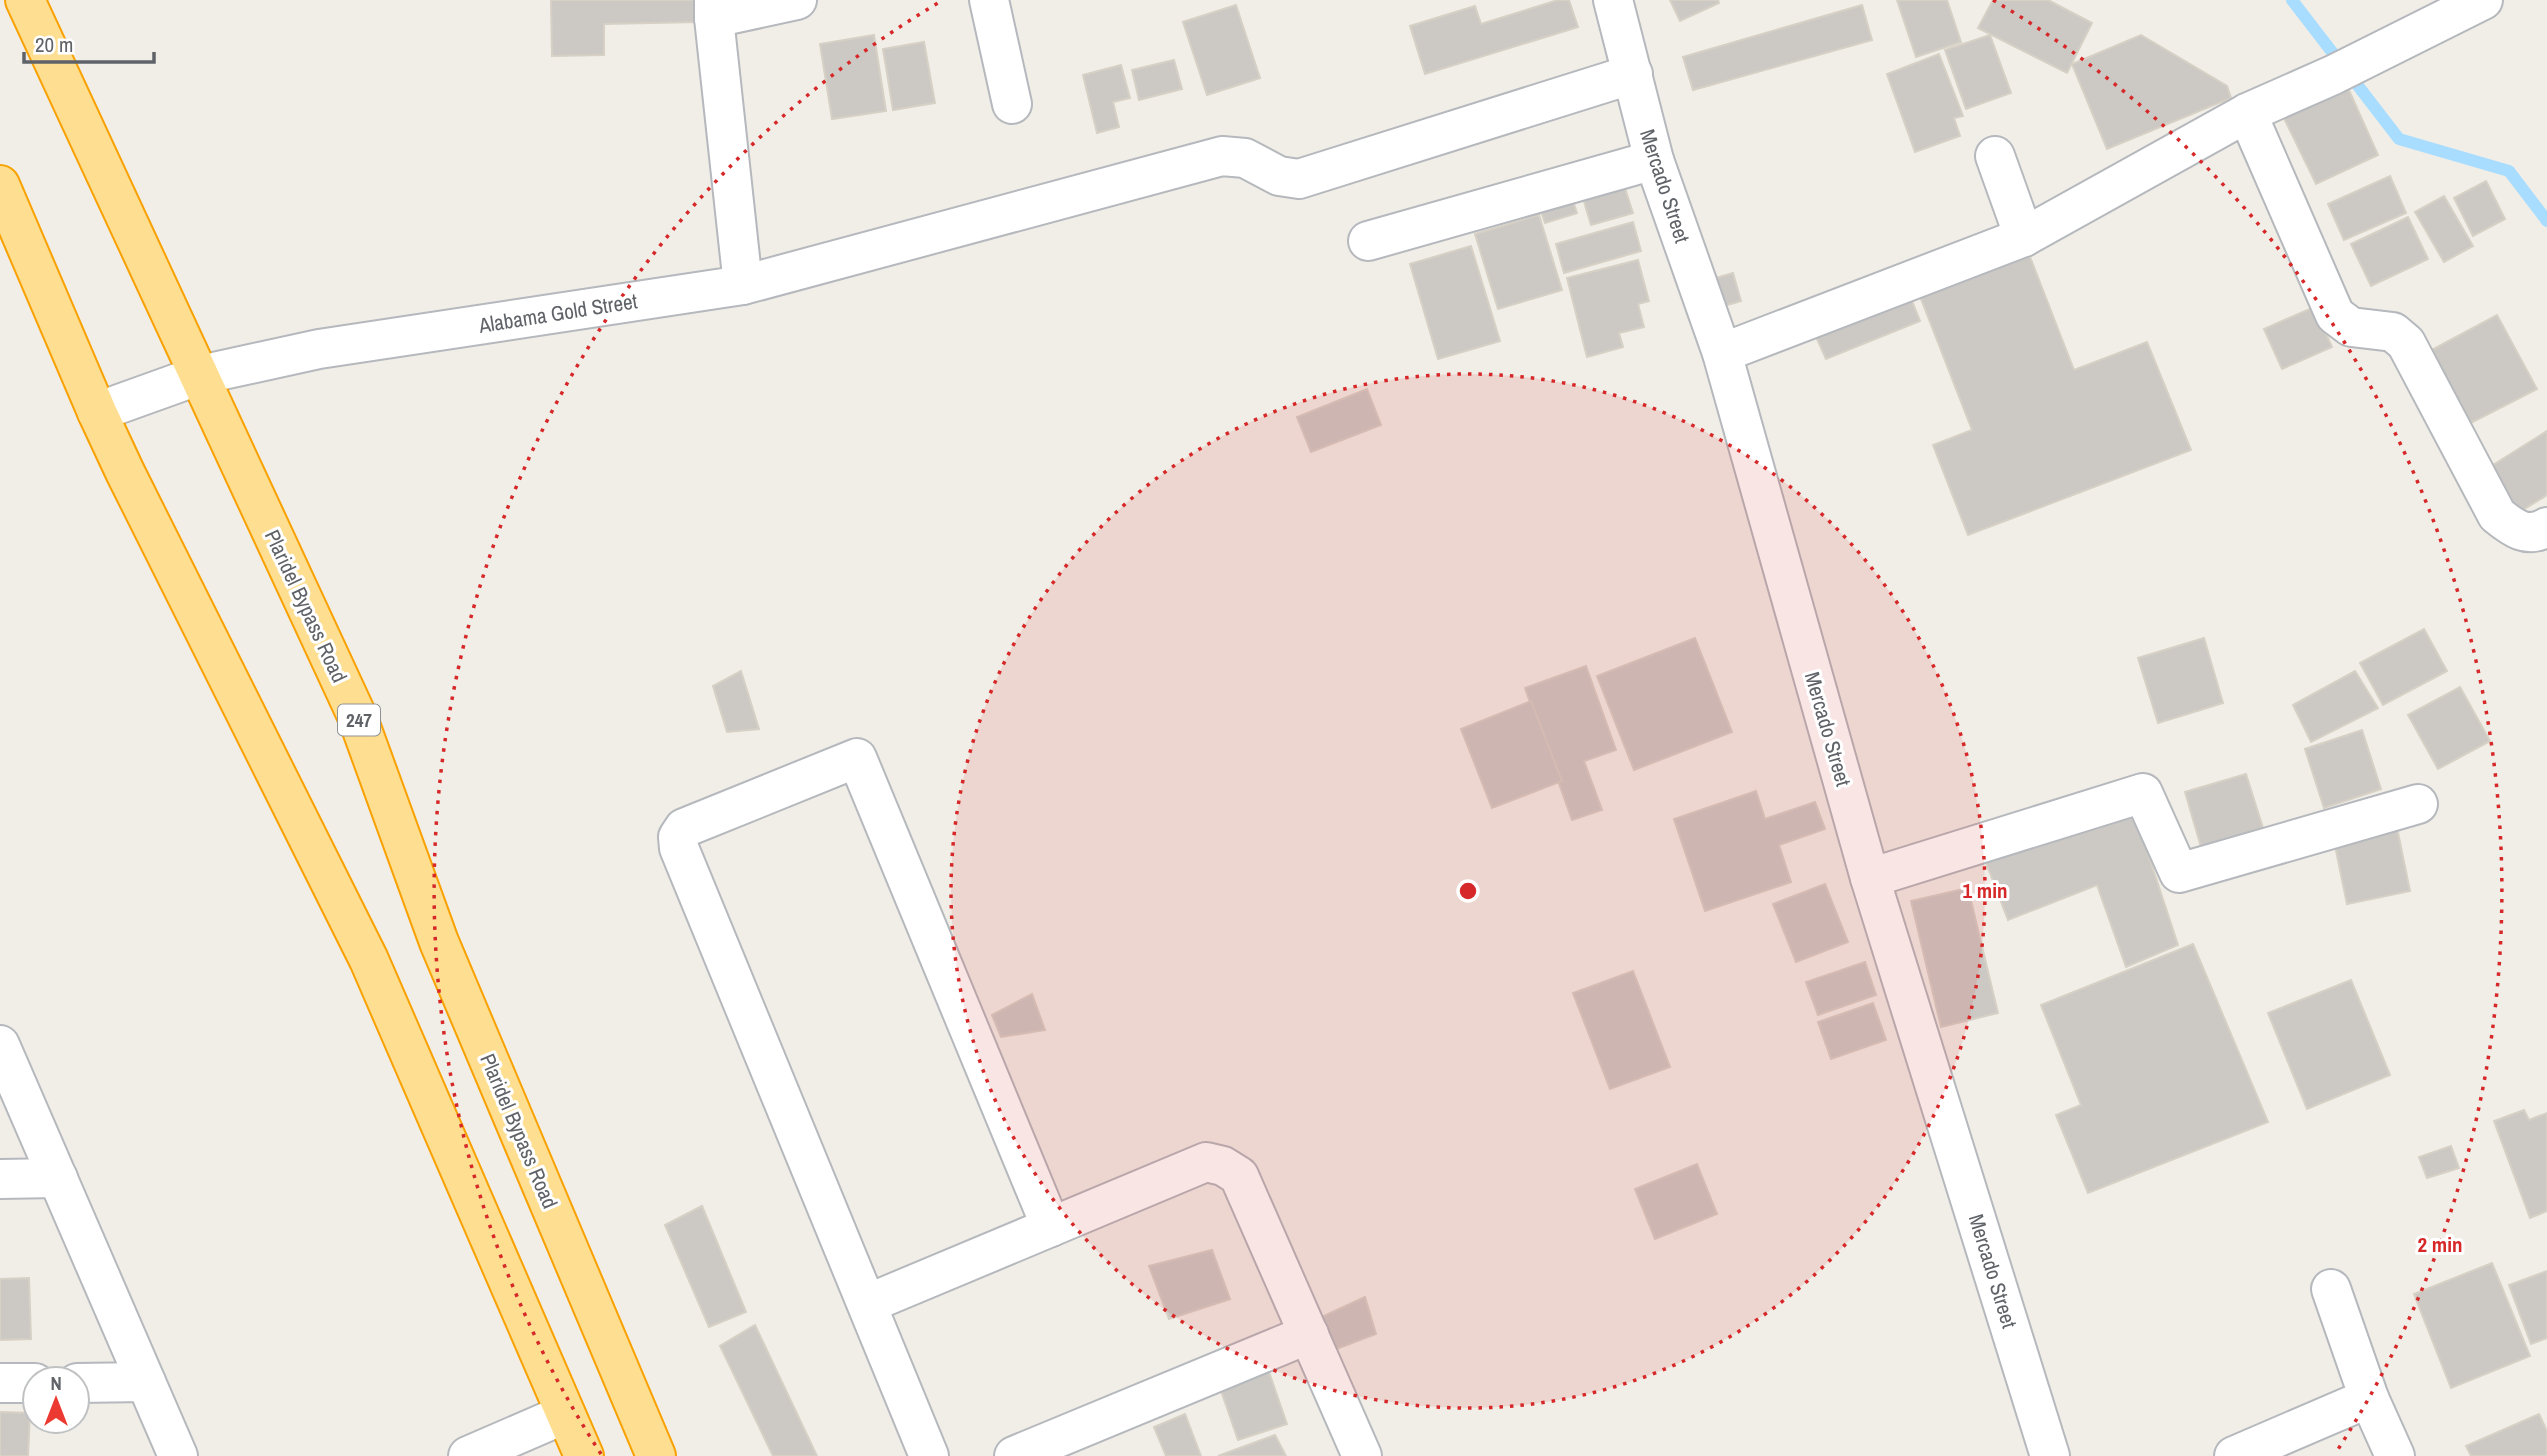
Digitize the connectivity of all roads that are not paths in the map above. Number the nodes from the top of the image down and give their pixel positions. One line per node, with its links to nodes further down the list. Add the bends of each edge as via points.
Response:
1 (24, 0): 17 (highway, Plaridel Bypass Road / 247)
2 (797, 0): 6 (street)
3 (989, 0): 8 (street)
4 (1613, 0): 7 (street, Mercado Street)
5 (2483, 0): 9 (street)
6 (714, 9): 15 (street)
7 (1633, 74): 11 (street, Mercado Street); 15 (street, Alabama Gold Street, via 1299,179 1279,176 1245,158 1222,156)
8 (1012, 104)
9 (2247, 113): 13 (street); 19 (street, via 2334,315 2351,327 2393,332 2406,343 2497,515 2516,530 2538,533)
10 (1995, 156): 13 (street)
11 (1654, 160): 14 (street); 16 (street, Mercado Street)
12 (0, 185): 18 (highway)
13 (2024, 237): 16 (street)
14 (1368, 241)
15 (743, 285): 17 (street, Alabama Gold Street, via 319,349)
16 (1722, 353): 21 (street, Mercado Street)
17 (200, 375): 18 (street, Alabama Gold Street); 38 (highway, Plaridel Bypass Road / 247, via 357,716 439,942)
18 (97, 412): 34 (highway, via 369,960)
19 (2547, 527)
20 (2418, 804): 21 (street, via 2179,873 2143,793)
21 (1870, 878): 42 (street, Mercado Street)
22 (0, 1045): 23 (street)
23 (58, 1178): 24 (street); 29 (street)
24 (0, 1179)
25 (1051, 1227): 27 (street); 27 (street, via 858,758 684,828 678,836 679,848); 28 (street, via 1206,1162 1223,1166 1239,1176)
26 (2331, 1289): 33 (street)
27 (866, 1304): 39 (street)
28 (1309, 1334): 40 (street); 41 (street)
29 (146, 1382): 32 (street); 36 (street)
30 (0, 1383): 31 (street)
31 (21, 1383)
32 (91, 1383)
33 (2369, 1398): 43 (street); 44 (street)
34 (565, 1415): 35 (street); 37 (highway)
35 (474, 1455)
36 (178, 1456)
37 (583, 1456)
38 (656, 1456)
39 (929, 1456)
40 (1014, 1456)
41 (1362, 1456)
42 (2050, 1456)
43 (2234, 1456)
44 (2395, 1456)

